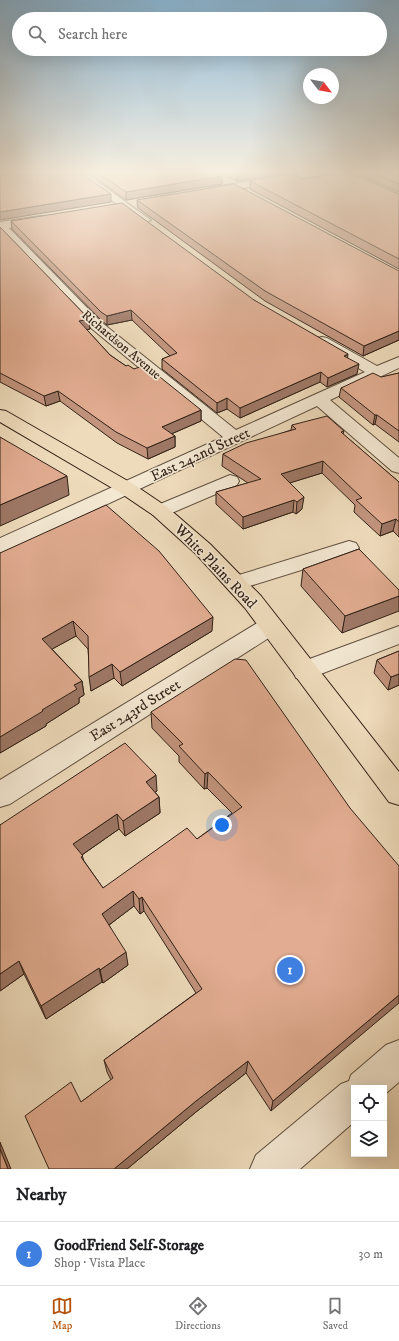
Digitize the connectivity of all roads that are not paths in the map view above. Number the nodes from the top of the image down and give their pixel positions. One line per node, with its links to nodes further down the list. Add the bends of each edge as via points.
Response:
1 (2, 228): 7 (street, Richardson Avenue, via 96,325)
2 (312, 335): 4 (street)
3 (399, 362): 4 (street, East 242nd Street)
4 (376, 372): 5 (street, East 242nd Street)
5 (318, 399): 7 (street, East 242nd Street); 8 (street)
6 (0, 416): 10 (main road, White Plains Road)
7 (235, 438): 10 (street, East 242nd Street)
8 (399, 467)
9 (230, 481): 11 (street)
10 (126, 488): 11 (main road, White Plains Road); 12 (street, East 242nd Street)
11 (160, 511): 14 (main road, White Plains Road, via 204,549)
12 (0, 546)
13 (349, 548): 14 (street)
14 (237, 583): 15 (main road, White Plains Road)
15 (270, 626): 17 (main road, White Plains Road); 19 (street, East 243rd Street)
16 (399, 635): 17 (street)
17 (305, 671): 18 (main road, White Plains Road)
18 (398, 792)
19 (0, 795)
20 (399, 1058): 21 (street)
21 (368, 1085)
22 (351, 1100): 23 (street)
23 (270, 1169)

